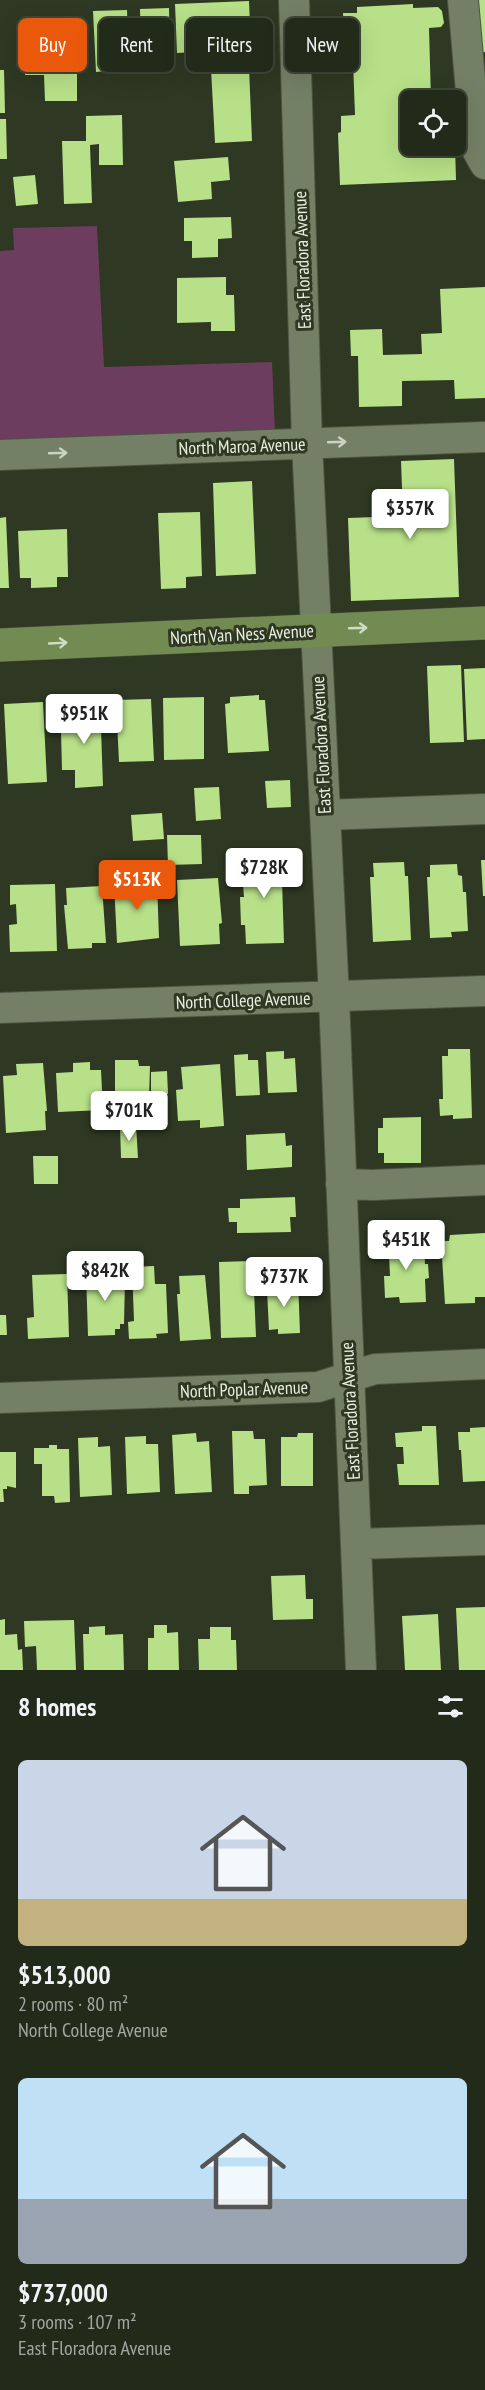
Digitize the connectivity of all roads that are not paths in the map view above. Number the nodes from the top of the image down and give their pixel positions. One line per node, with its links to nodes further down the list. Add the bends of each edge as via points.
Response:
1 (294, 0): 5 (street, East Floradora Avenue)
2 (463, 0): 3 (street, via 476,148)
3 (485, 164)
4 (485, 437): 5 (street, North Maroa Avenue, one-way to 4)
5 (307, 443): 6 (street, North Maroa Avenue, one-way to 5); 8 (street, East Floradora Avenue)
6 (0, 455)
7 (485, 624): 8 (main road, North Van Ness Avenue, one-way to 7)
8 (315, 630): 9 (main road, North Van Ness Avenue, one-way to 8); 11 (street, East Floradora Avenue)
9 (0, 645)
10 (485, 809): 11 (street)
11 (325, 815): 13 (street, East Floradora Avenue)
12 (485, 991): 13 (street, North College Avenue)
13 (334, 997): 14 (street, North College Avenue); 16 (street, East Floradora Avenue)
14 (0, 1008)
15 (485, 1180): 16 (street)
16 (342, 1184): 18 (street, East Floradora Avenue)
17 (485, 1364): 18 (street, North Poplar Avenue, via 375,1369)
18 (349, 1378): 19 (street, North Poplar Avenue, via 318,1387); 21 (street, East Floradora Avenue)
19 (0, 1398)
20 (485, 1540): 21 (street)
21 (357, 1544): 22 (street, East Floradora Avenue)
22 (361, 1670)

